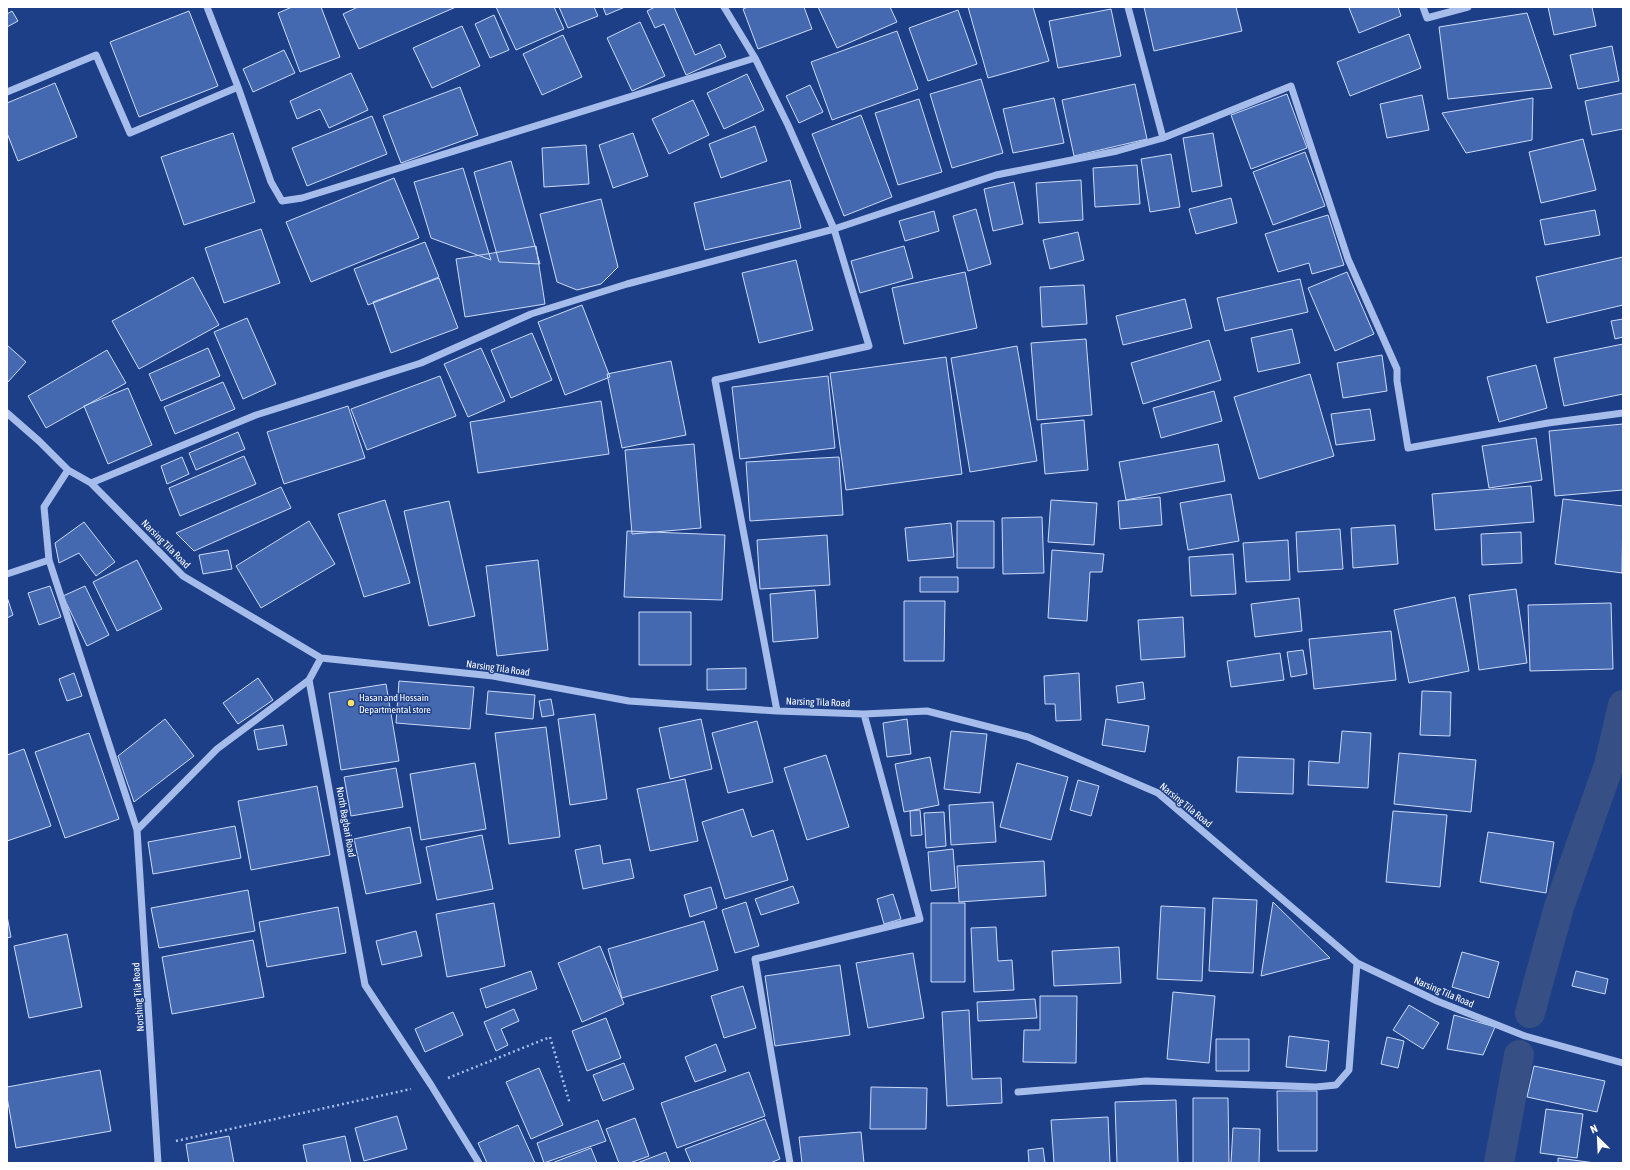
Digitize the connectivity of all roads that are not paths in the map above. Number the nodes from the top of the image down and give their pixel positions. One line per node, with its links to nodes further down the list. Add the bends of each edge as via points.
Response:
1 (207, 7): 7 (street)
2 (724, 7): 6 (street)
3 (1128, 7): 9 (street)
4 (1423, 7): 5 (street, via 1427,18)
5 (1468, 7)
6 (755, 58): 7 (street, via 302,198 282,201 271,182); 10 (street)
7 (238, 87): 8 (street, via 130,133 96,55)
8 (7, 92)
9 (1163, 138): 10 (street, via 1117,151 996,175); 11 (street, via 1291,86 1348,259 1397,369 1408,448 1548,423)
10 (834, 229): 14 (street, via 628,284 531,314 421,363 256,415); 19 (street, via 869,346 714,380)
11 (1623, 413)
12 (7, 414): 13 (street, Narsing Tila Road)
13 (68, 470): 14 (street, Narsing Tila Road); 15 (street, Norshing Tila Road, via 44,507)
14 (91, 483): 17 (street, Narsing Tila Road, via 183,576)
15 (49, 560): 16 (street); 21 (street, Norshing Tila Road)
16 (7, 574)
17 (321, 658): 18 (street); 19 (street, Narsing Tila Road, via 493,676 629,701)
18 (309, 680): 21 (street, via 217,749); 26 (street, North Bagbari Road, via 365,985)
19 (777, 711): 20 (street, Narsing Tila Road)
20 (864, 714): 22 (street, Narsing Tila Road, via 928,711 1012,733 1158,793); 27 (street, via 920,919 755,959)
21 (137, 830): 25 (street, Norshing Tila Road)
22 (1357, 963): 23 (street, Narsing Tila Road, via 1437,1001 1525,1036); 24 (street, via 1349,1070 1336,1085 1316,1087 1146,1081)
23 (1623, 1063)
24 (1018, 1092)
25 (158, 1163)
26 (479, 1163)
27 (790, 1163)

